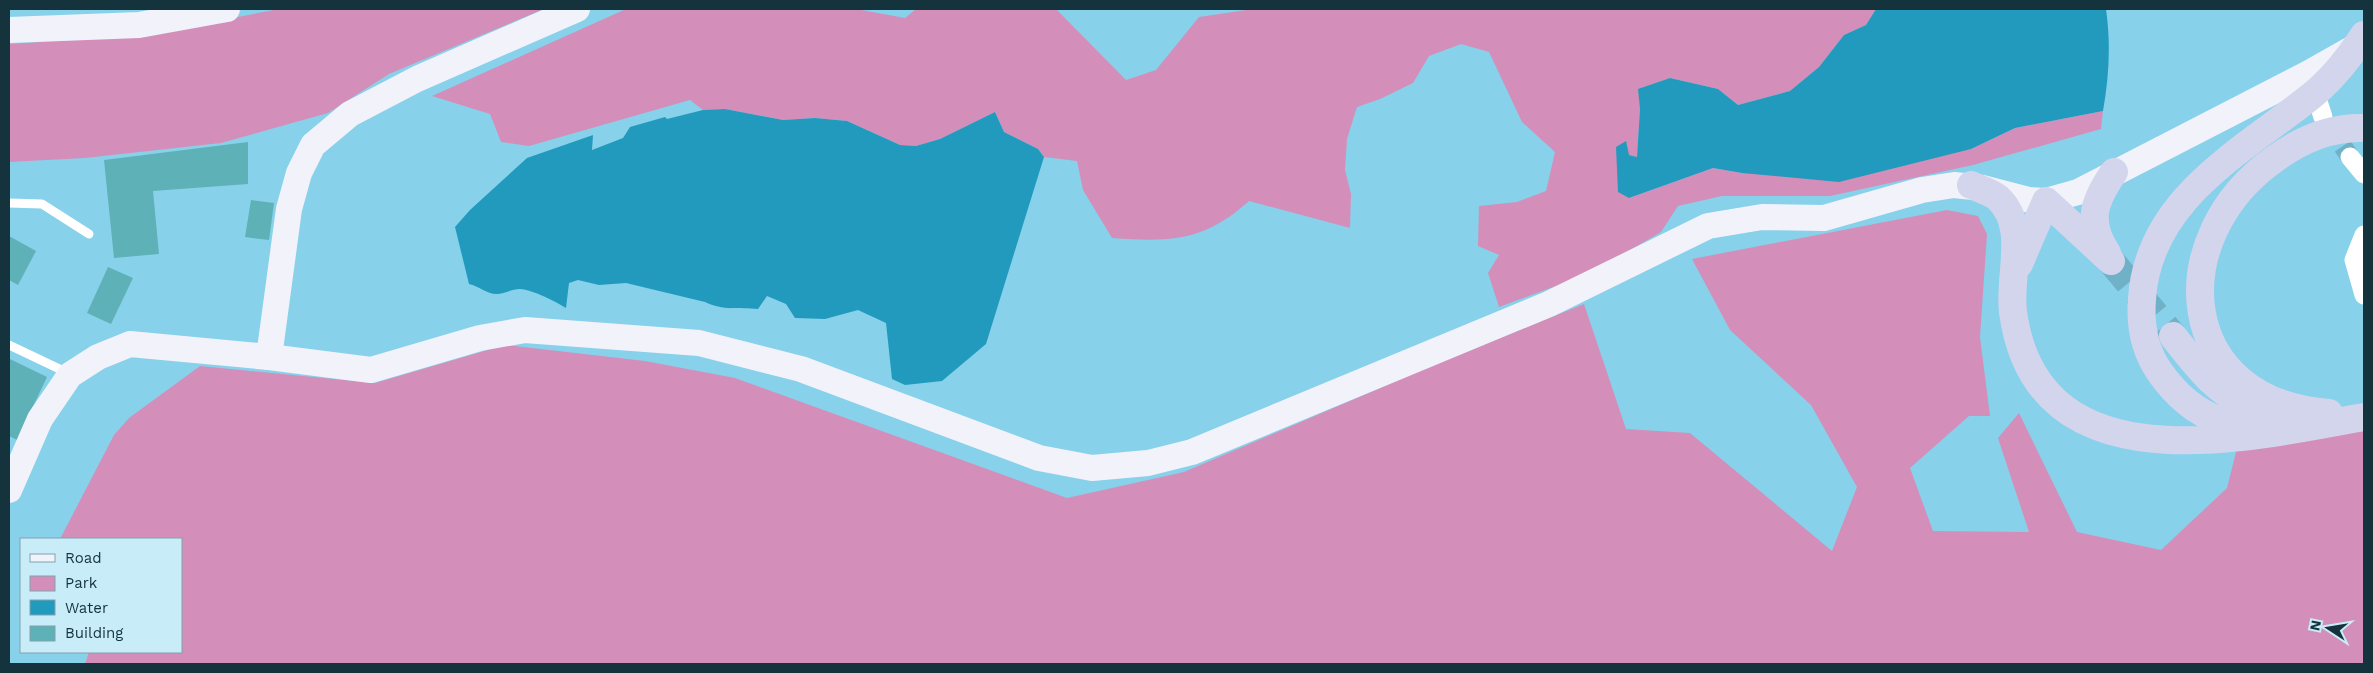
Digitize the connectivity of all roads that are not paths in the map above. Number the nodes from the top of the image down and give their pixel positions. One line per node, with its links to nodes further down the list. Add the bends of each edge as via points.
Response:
1 (227, 9): 3 (street)
2 (577, 9): 22 (street, via 350,114 313,145 299,173 289,209)
3 (198, 12): 4 (street, via 139,26)
4 (9, 30)
5 (2364, 35): 27 (highway, via 2346,61 2311,96 2214,169 2191,191 2173,213 2151,255 2143,288 2141,316 2145,344 2171,388 2191,406 2238,426 2262,430)
6 (2364, 41): 7 (street)
7 (2308, 73): 8 (street); 11 (street)
8 (2323, 118)
9 (2364, 128): 25 (highway, via 2327,132 2285,152 2265,166 2220,217 2202,264 2200,300 2206,329 2228,368 2241,382 2272,401 2309,412)
10 (2350, 157): 12 (street)
11 (2114, 172): 14 (street, via 2078,192); 14 (highway, via 2102,189 2094,217 2095,230 2111,261)
12 (2364, 174)
13 (1971, 186): 14 (street); 18 (highway, via 1997,197 2011,217 2016,245); 22 (street, via 1954,184 1930,188 1824,218 1762,217 1708,226 1549,304 1192,452 1148,463 1092,468 1039,458 801,369 699,343 525,330 480,338 372,370)
14 (2046, 201): 18 (highway)
15 (9, 203): 16 (lane, via 42,204)
16 (89, 234)
17 (2364, 235): 19 (street, via 2354,260)
18 (2013, 284): 27 (highway, via 2012,310 2017,334 2037,379 2069,414 2093,426 2118,434 2179,440 2241,438)
19 (2364, 295)
20 (2173, 336): 25 (highway, via 2215,386 2248,406 2290,415)
21 (9, 345): 23 (lane)
22 (269, 358): 23 (street, via 130,344 98,356)
23 (70, 375): 28 (street, via 40,419)
24 (2364, 407): 25 (highway)
25 (2329, 413)
26 (2364, 416): 27 (highway)
27 (2301, 428)
28 (9, 490)

